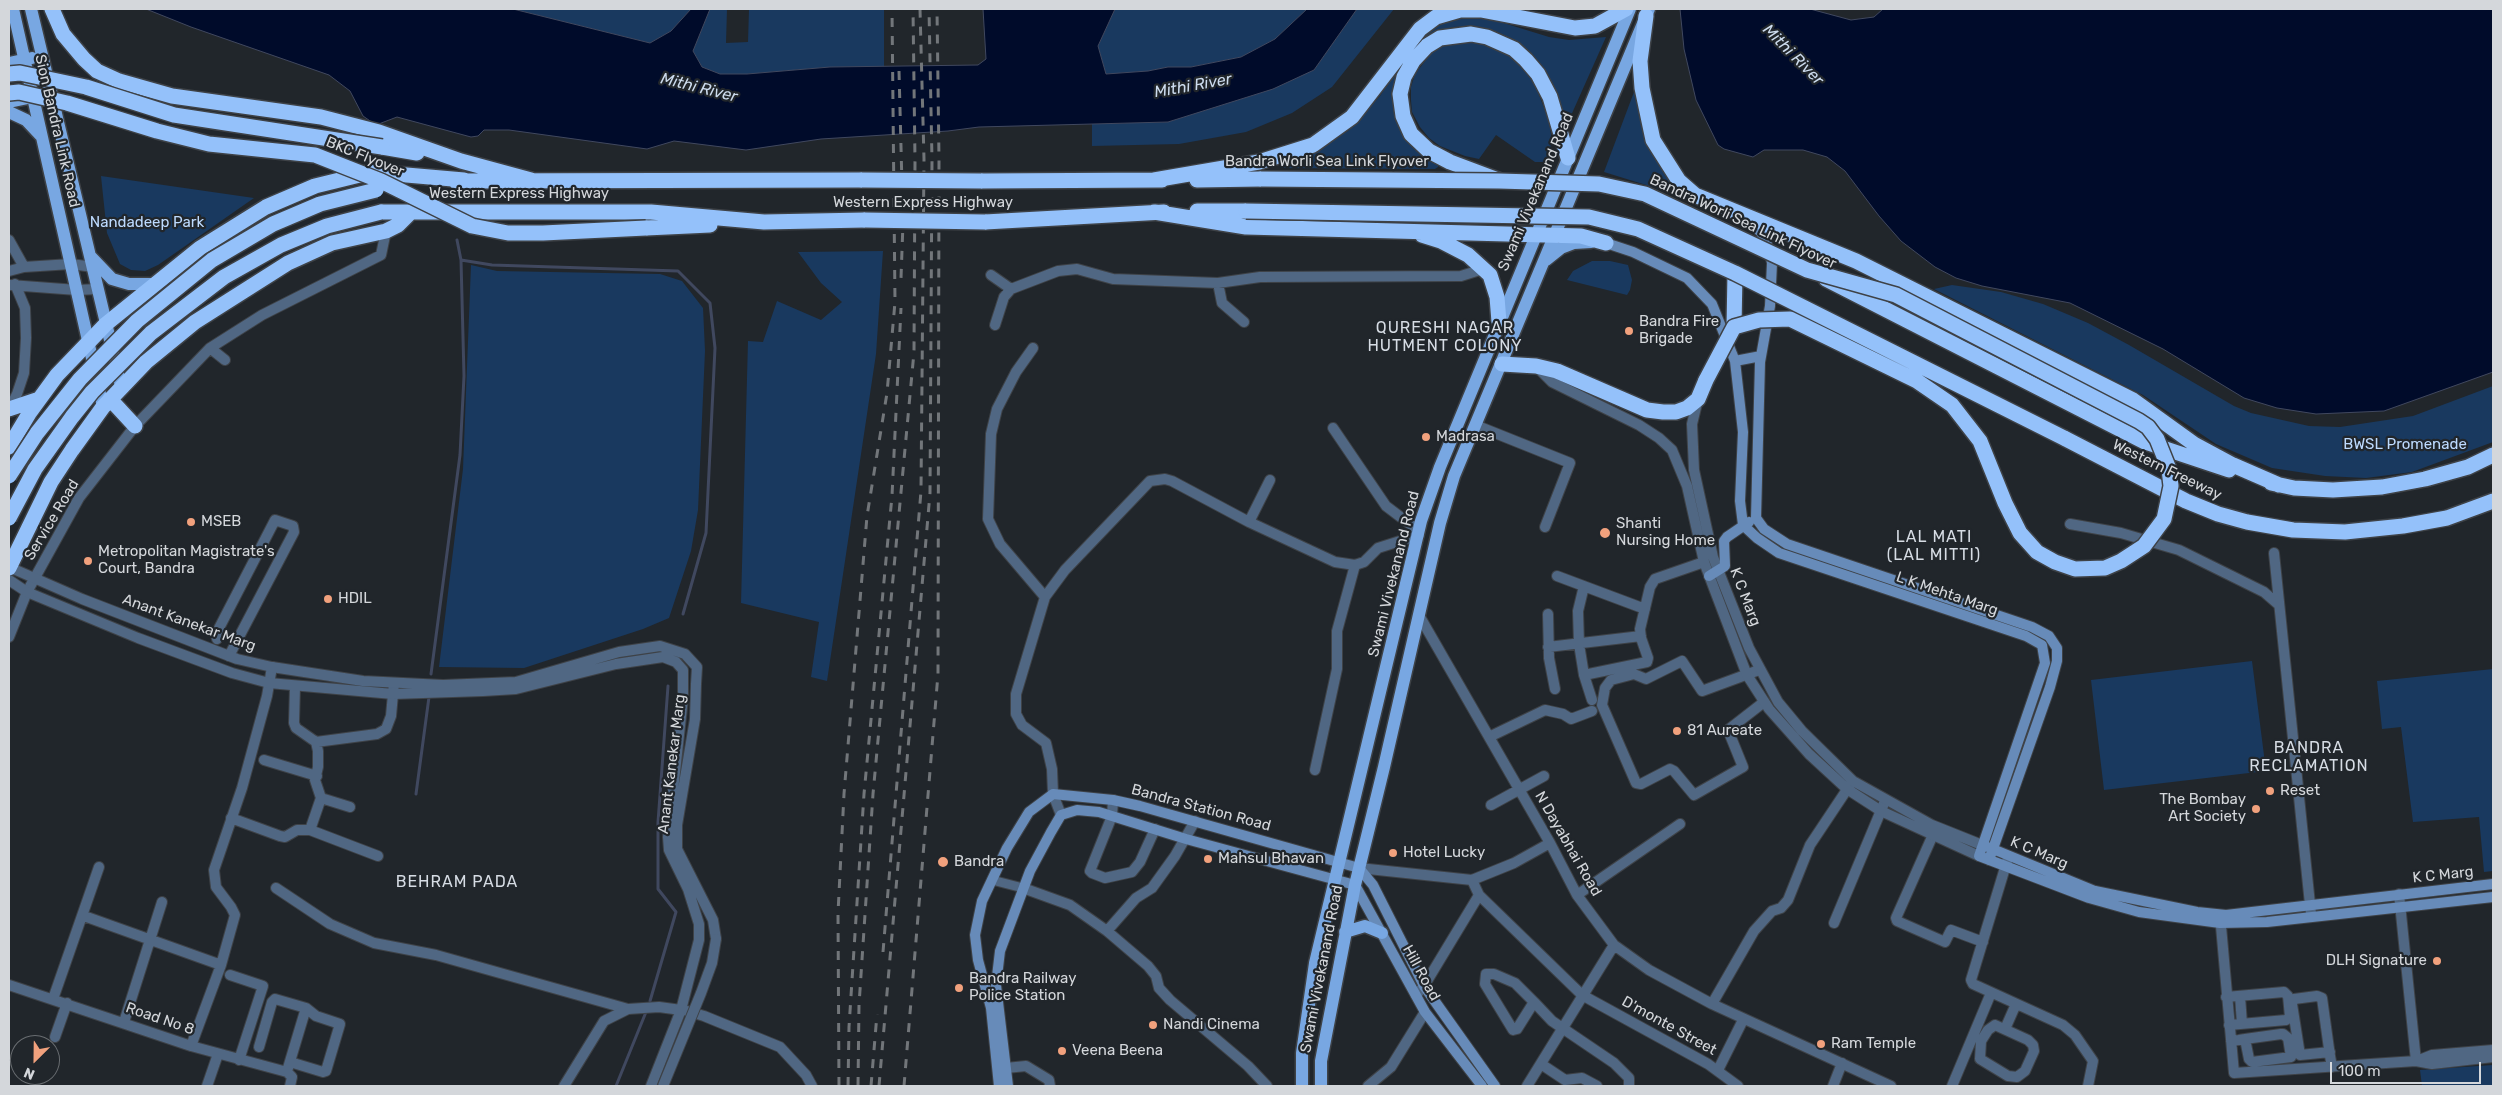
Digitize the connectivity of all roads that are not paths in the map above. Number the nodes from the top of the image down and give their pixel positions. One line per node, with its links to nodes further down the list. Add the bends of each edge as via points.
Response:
1 (31, 9): 7 (main road, Sion Bandra Link Road)
2 (52, 9): 17 (highway, via 63,34 84,59 98,71 119,81 172,96 321,117 379,132)
3 (1628, 9): 16 (main road, Swami Vivekanand Road); 20 (highway, via 1595,26 1575,28 1481,10 1460,10 1436,17 1420,29 1352,117 1313,145 1259,162)
4 (14, 13): 6 (main road); 8 (main road, Sion Bandra Link Road)
5 (1648, 13): 22 (highway, via 1640,61 1653,140 1679,181 1695,195); 29 (main road, Swami Vivekanand Road)
6 (9, 35)
7 (42, 56): 8 (main road); 33 (main road, Sion Bandra Link Road)
8 (24, 60): 9 (main road); 12 (main road, Sion Bandra Link Road)
9 (9, 63)
10 (9, 74): 17 (highway, BKC Flyover, bridge, via 20,73 86,88 174,115)
11 (9, 93): 25 (highway, BKC Flyover, bridge, via 19,92 67,103 209,144 314,155 381,181 472,226 508,233)
12 (33, 97): 13 (main road); 15 (main road, Sion Bandra Link Road)
13 (9, 102)
14 (9, 112): 15 (main road, via 26,120)
15 (41, 136): 34 (main road, Sion Bandra Link Road)
16 (1568, 158): 21 (highway, via 1550,97 1526,60 1503,43 1471,34 1440,38 1422,50 1404,77 1400,94 1403,116 1411,134 1429,151); 28 (main road, Swami Vivekanand Road)
17 (461, 161): 19 (highway)
18 (464, 180): 19 (highway, Western Express Highway); 41 (highway, via 372,172 315,186 266,207 200,248); 72 (highway, Western Express Highway, bridge, via 376,190 320,204 273,224 212,260 137,321 80,379 37,433)
19 (531, 180): 20 (highway, Western Express Highway, bridge)
20 (1154, 180): 21 (highway, Bandra Worli Sea Link Flyover, bridge)
21 (1499, 181): 37 (highway, Bandra Worli Sea Link Flyover, bridge, via 1599,184 1645,194)
22 (1729, 211): 55 (main road, via 1761,232 1769,249 1772,263 1770,306); 74 (highway, via 1856,261 2133,400 2194,444)
23 (411, 212): 25 (highway, Western Express Highway, via 651,212); 26 (highway); 76 (highway, Western Express Highway, bridge, via 381,212 327,226 281,245 224,277 151,333 92,392 35,469)
24 (1154, 212): 25 (highway, Western Express Highway, bridge, via 985,222); 27 (highway, via 1246,227); 39 (highway, bridge, via 1589,217 1638,229)
25 (764, 222)
26 (386, 230): 53 (street, Service Road, via 379,256 262,315); 60 (highway, via 332,244 288,263 195,322)
27 (1406, 230): 28 (highway); 36 (highway, via 1442,241 1468,254)
28 (1534, 235): 29 (highway); 48 (main road, Swami Vivekanand Road)
29 (1556, 235): 31 (highway, via 1581,236); 32 (main road, Swami Vivekanand Road)
30 (9, 240): 35 (street)
31 (1606, 243): 32 (main road, via 1574,243 1561,248); 57 (main road, via 1687,278 1712,304)
32 (1545, 261): 58 (main road, Swami Vivekanand Road)
33 (92, 262): 34 (street); 41 (main road, via 112,279 129,284); 44 (main road, Sion Bandra Link Road)
34 (71, 264): 35 (street); 46 (main road, Sion Bandra Link Road)
35 (24, 267): 38 (street)
36 (1483, 269): 42 (street, via 1461,276 1260,277); 48 (highway, via 1490,275 1497,297)
37 (1807, 270): 51 (highway, bridge, via 1896,295 2119,408 2148,427 2165,454 2171,486 2164,519 2156,532 2134,554 2105,568 2075,568 2055,562 2037,552 2020,533 2004,503 1980,441 1946,400 1917,381 1790,319 1759,320); 74 (highway, Bandra Worli Sea Link Flyover, bridge, via 2145,442)
38 (9, 271)
39 (1735, 273): 51 (highway); 75 (highway, Western Freeway, bridge, via 2194,504 2247,522 2293,530 2345,532 2448,518)
40 (991, 275): 45 (street)
41 (154, 284): 49 (highway)
42 (1218, 284): 45 (street, via 1113,279 1077,269 1058,271); 47 (street, via 1222,303)
43 (12, 285): 46 (street); 66 (street, via 25,308 26,338 24,373)
44 (98, 289): 46 (street); 49 (main road, Sion Bandra Link Road)
45 (1011, 289): 50 (street, via 1004,297)
46 (78, 296): 52 (main road, Sion Bandra Link Road)
47 (1244, 322)
48 (1499, 322): 82 (main road, Swami Vivekanand Road, via 1440,467)
49 (106, 324): 52 (highway); 60 (main road, Sion Bandra Link Road)
50 (995, 326)
51 (1734, 327): 62 (highway, bridge)
52 (88, 341): 61 (highway); 63 (main road, Sion Bandra Link Road)
53 (210, 348): 56 (street); 68 (street, Service Road)
54 (1032, 348): 93 (street, via 997,409 991,434 988,519 1000,544)
55 (1761, 356): 57 (main road); 65 (main road)
56 (226, 360)
57 (1735, 361): 64 (main road)
58 (1502, 364): 59 (highway); 67 (main road, Swami Vivekanand Road)
59 (1536, 366): 62 (highway, via 1557,371 1646,410 1676,412); 84 (street, via 1552,382 1639,425 1672,450 1687,486)
60 (121, 386): 63 (highway)
61 (39, 399): 66 (highway); 70 (highway)
62 (1698, 399): 84 (street, via 1692,424 1694,470)
63 (107, 403): 68 (highway); 86 (highway, via 52,482)
64 (1742, 407): 65 (main road); 80 (main road, via 1740,501)
65 (1759, 407): 77 (main road)
66 (9, 410)
67 (1475, 425): 81 (street, via 1570,463); 97 (main road, Swami Vivekanand Road, via 1454,476 1442,517)
68 (135, 426): 89 (street, Service Road, via 80,498)
69 (1334, 428): 82 (street, via 1386,506)
70 (9, 447)
71 (2493, 455): 74 (highway, via 2468,467 2382,487 2333,490)
72 (9, 476)
73 (1270, 480): 78 (street)
74 (2280, 485)
75 (2493, 501)
76 (9, 518)
77 (1756, 518): 80 (main road); 120 (main road, L K Mehta Marg, via 1764,529 1787,544 2032,627 2049,636 2057,648 2057,662)
78 (1249, 522): 85 (street, via 1335,562); 93 (street, via 1172,481 1150,482 1065,570)
79 (2070, 524): 94 (street, via 2180,550 2264,592)
80 (1743, 525): 87 (main road, via 1724,542 1726,564); 118 (main road, L K Mehta Marg, via 1779,553 2036,641 2042,645 2044,664)
81 (1545, 527)
82 (1419, 533): 85 (street, via 1378,548 1364,562); 130 (main road, Swami Vivekanand Road)
83 (2274, 553): 94 (street)
84 (1708, 559): 87 (street); 95 (street, via 1655,579)
85 (1355, 565): 125 (street, via 1337,631 1337,669)
86 (9, 567): 89 (street, Anant Kanekar Marg)
87 (1714, 574): 105 (street, K C Marg); 107 (street, K C Marg)
88 (1557, 576): 91 (street)
89 (35, 578): 92 (street, Service Road); 103 (street, Anant Kanekar Marg)
90 (9, 580): 92 (street, Anant Kanekar Marg)
91 (1584, 586): 95 (street); 101 (street, via 1578,611)
92 (27, 592): 99 (street, Service Road); 109 (street, Anant Kanekar Marg, via 138,638 232,673)
93 (1045, 597): 134 (street, via 1016,694 1016,714 1022,725 1046,743)
94 (2279, 605): 172 (street)
95 (1645, 609): 98 (street)
96 (1548, 614): 102 (street)
97 (1420, 616): 122 (street, N Dayabhai Road); 132 (main road, Swami Vivekanand Road)
98 (1641, 636): 101 (street); 106 (street, via 1647,662)
99 (9, 637)
100 (216, 639): 103 (street, via 275,520 293,526 294,532)
101 (1580, 644): 102 (street); 106 (street)
102 (1548, 647): 113 (street)
103 (229, 656): 104 (street, Anant Kanekar Marg)
104 (272, 666): 108 (street, Anant Kanekar Marg); 109 (street)
105 (1759, 670): 107 (street); 117 (street, K C Marg)
106 (1584, 675): 116 (street)
107 (1747, 676): 119 (street, K C Marg); 119 (street, via 1702,691 1682,661 1646,679 1634,674 1611,680 1605,688 1602,705 1634,780 1641,784 1670,769 1694,795 1740,769 1742,762 1728,730)
108 (363, 681): 110 (street, Anant Kanekar Marg); 114 (street)
109 (269, 683): 111 (street, Anant Kanekar Marg); 144 (street, via 268,696)
110 (394, 683): 112 (street, Anant Kanekar Marg); 115 (street)
111 (296, 686): 114 (street, Anant Kanekar Marg); 123 (street, via 294,723)
112 (483, 688): 115 (street, Anant Kanekar Marg); 200 (street, Anant Kanekar Marg, via 516,689 616,664 663,657 676,662 683,670 683,698 668,836 669,850 688,889 699,924 699,940); 231 (street, Anant Kanekar Marg, bridge, via 627,651 660,646 685,654 697,667 695,719 677,825 677,849 713,920 716,939 702,994)
113 (1556, 689)
114 (361, 693): 115 (street, Anant Kanekar Marg)
115 (393, 694): 123 (street, via 386,730)
116 (1592, 700)
117 (1778, 702): 119 (street); 131 (street, K C Marg)
118 (2031, 702): 120 (main road); 126 (main road, L K Mehta Marg)
119 (1767, 705): 131 (street, K C Marg, via 1809,754)
120 (2044, 706): 127 (main road, L K Mehta Marg)
121 (1592, 711): 122 (street, via 1571,719 1545,710)
122 (1489, 737): 133 (street, N Dayabhai Road)
123 (316, 742): 128 (street)
124 (264, 760): 128 (street)
125 (1315, 770)
126 (2008, 770): 127 (main road); 140 (main road, L K Mehta Marg)
127 (2019, 775): 141 (main road, L K Mehta Marg)
128 (317, 776): 135 (street, via 316,786)
129 (1544, 776): 133 (street)
130 (1359, 784): 132 (main road); 156 (main road, Swami Vivekanand Road)
131 (1850, 785): 138 (street, K C Marg); 196 (street, via 1810,845 1788,900 1781,908 1772,911 1754,931)
132 (1379, 788): 159 (main road, Swami Vivekanand Road)
133 (1520, 790): 137 (street); 151 (street, N Dayabhai Road)
134 (1053, 794): 136 (main road, Bandra Station Road); 142 (street); 161 (main road, via 1038,803 1019,825)
135 (321, 798): 139 (street); 148 (street)
136 (1113, 800): 143 (street); 145 (main road, Bandra Station Road)
137 (1491, 805)
138 (1883, 806): 149 (street, K C Marg); 177 (street)
139 (350, 808)
140 (1994, 810): 141 (main road); 153 (main road, L K Mehta Marg)
141 (2006, 814): 152 (main road, L K Mehta Marg)
142 (1061, 815): 143 (main road, via 1077,810); 166 (main road)
143 (1112, 816): 147 (main road); 147 (street, via 1090,871 1105,878 1132,872)
144 (231, 818): 148 (street, via 284,837 297,830); 184 (street, via 214,870 216,888 235,915)
145 (1195, 821): 150 (street); 156 (main road, Bandra Station Road)
146 (1680, 824): 169 (street)
147 (1155, 829): 150 (main road)
148 (310, 830): 155 (street)
149 (1934, 832): 153 (street, K C Marg); 182 (street, via 1897,921 1945,942 1951,930)
150 (1186, 839): 160 (main road); 178 (street, via 1152,888 1136,898)
151 (1550, 843): 162 (street, via 1514,863); 169 (street, N Dayabhai Road)
152 (1993, 850): 153 (main road, L K Mehta Marg); 154 (main road, K C Marg)
153 (1983, 854): 157 (main road, K C Marg)
154 (2008, 855): 157 (street); 176 (main road, K C Marg, via 2095,891)
155 (378, 856)
156 (1340, 862): 159 (main road, Bandra Station Road); 160 (main road, Swami Vivekanand Road)
157 (2005, 866): 176 (main road, K C Marg, via 2088,898 2139,912); 182 (street)
158 (99, 867): 174 (street)
159 (1359, 868): 162 (street); 163 (main road, Swami Vivekanand Road); 187 (main road, Hill Road, via 1373,885)
160 (1336, 879): 163 (main road); 237 (main road, Swami Vivekanand Road, via 1315,963 1302,1054)
161 (992, 880): 166 (street); 233 (main road, via 982,901 975,935 991,1008)
162 (1472, 880): 168 (street, D'monte Street)
163 (1355, 884): 179 (main road, Swami Vivekanand Road); 180 (main road, Hill Road)
164 (2493, 884): 167 (main road, K C Marg)
165 (276, 888): 199 (street, via 330,924 374,943 436,955)
166 (1023, 888): 178 (street, via 1070,905); 224 (main road, via 996,971)
167 (2399, 894): 172 (main road, K C Marg); 173 (street)
168 (1480, 895): 187 (street); 190 (street, D'monte Street)
169 (1577, 895): 183 (street, N Dayabhai Road)
170 (2493, 897): 173 (main road, K C Marg)
171 (162, 902): 181 (street)
172 (2310, 906): 175 (street); 176 (main road, K C Marg)
173 (2400, 908): 175 (main road, K C Marg); 218 (street)
174 (84, 916): 181 (street); 193 (street)
175 (2311, 917): 176 (main road, K C Marg, via 2267,922)
176 (2220, 919): 192 (street)
177 (1834, 924)
178 (1106, 931): 236 (street, via 1148,966 1156,976 1159,988 1170,1000 1248,1066)
179 (1345, 932): 180 (main road, via 1365,926); 238 (main road, Swami Vivekanand Road, via 1321,1061)
180 (1382, 933): 189 (main road, Hill Road)
181 (150, 939): 184 (street); 203 (street)
182 (1983, 942): 188 (street, via 1971,980)
183 (1614, 944): 190 (street); 196 (street, N Dayabhai Road, via 1649,970)
184 (221, 965): 211 (street)
185 (230, 975): 217 (street, via 263,986)
186 (9, 985): 193 (street, Road No 8)
187 (1424, 986): 189 (street); 241 (main road, Hill Road)
188 (1991, 993): 197 (street); 247 (street)
189 (1416, 995): 201 (main road, Hill Road)
190 (1582, 995): 206 (street); 225 (street, D'monte Street)
191 (2240, 996): 192 (street); 204 (street); 204 (street, via 2287,993 2290,1017)
192 (2226, 997): 205 (street)
193 (53, 999): 195 (street, Road No 8)
194 (1534, 1002): 194 (street, via 1517,1029 1513,1030 1485,984 1486,974 1515,983); 206 (street)
195 (66, 1003): 203 (street, Road No 8); 208 (street)
196 (1712, 1004): 202 (street, N Dayabhai Road)
197 (2016, 1004): 207 (street); 248 (street, via 2075,1035 2093,1062)
198 (306, 1008): 212 (street, via 273,1000); 222 (street); 222 (street, Road No 8, via 316,1016 341,1026 326,1071)
199 (628, 1009): 200 (street, via 659,1007); 229 (street, via 604,1021)
200 (681, 1010): 230 (street, Anant Kanekar Marg); 232 (street, via 780,1047 806,1074)
201 (1425, 1012): 239 (street, via 1391,1067); 240 (main road, Hill Road)
202 (1743, 1020): 219 (street, N Dayabhai Road); 225 (street)
203 (124, 1022): 211 (street, Road No 8)
204 (2242, 1024): 205 (street)
205 (2229, 1025): 210 (street)
206 (1564, 1030): 220 (street); 243 (street, via 1614,1063 1629,1078)
207 (2005, 1030): 207 (street, via 1994,1025 1989,1028 1981,1041 1979,1057 1982,1062 2008,1076 2017,1077 2025,1071 2034,1048 2028,1040)
208 (56, 1035)
209 (2245, 1039): 210 (street); 221 (street, via 2249,1060); 221 (street, via 2287,1036 2290,1059)
210 (2231, 1041): 221 (street, via 2234,1073)
211 (191, 1046): 215 (street, Road No 8)
212 (259, 1047)
213 (2493, 1050): 218 (street, via 2432,1055)
214 (2330, 1052): 214 (street, via 2322,998 2294,999 2292,1004 2300,1055); 223 (street)
215 (218, 1054): 217 (street, Road No 8); 227 (street)
216 (2493, 1057): 218 (street, via 2432,1064)
217 (239, 1060): 222 (street, Road No 8)
218 (2416, 1061): 223 (street)
219 (1842, 1063): 245 (street); 246 (street, N Dayabhai Road)
220 (1541, 1064): 226 (street); 242 (street, via 1566,1080 1582,1078)
221 (2266, 1066): 223 (street)
222 (289, 1067): 228 (street)
223 (2332, 1067)
224 (1006, 1068): 234 (main road); 235 (street, via 1026,1066 1049,1080)
225 (1718, 1070): 244 (street, D'monte Street)
226 (1531, 1085)
227 (207, 1086)
228 (290, 1086)
229 (564, 1086)
230 (651, 1086)
231 (664, 1086)
232 (812, 1086)
233 (999, 1086)
234 (1008, 1086)
235 (1050, 1086)
236 (1266, 1086)
237 (1302, 1086)
238 (1321, 1086)
239 (1368, 1086)
240 (1482, 1086)
241 (1495, 1086)
242 (1597, 1086)
243 (1629, 1086)
244 (1738, 1086)
245 (1833, 1086)
246 (1891, 1086)
247 (1952, 1086)
248 (2088, 1086)

